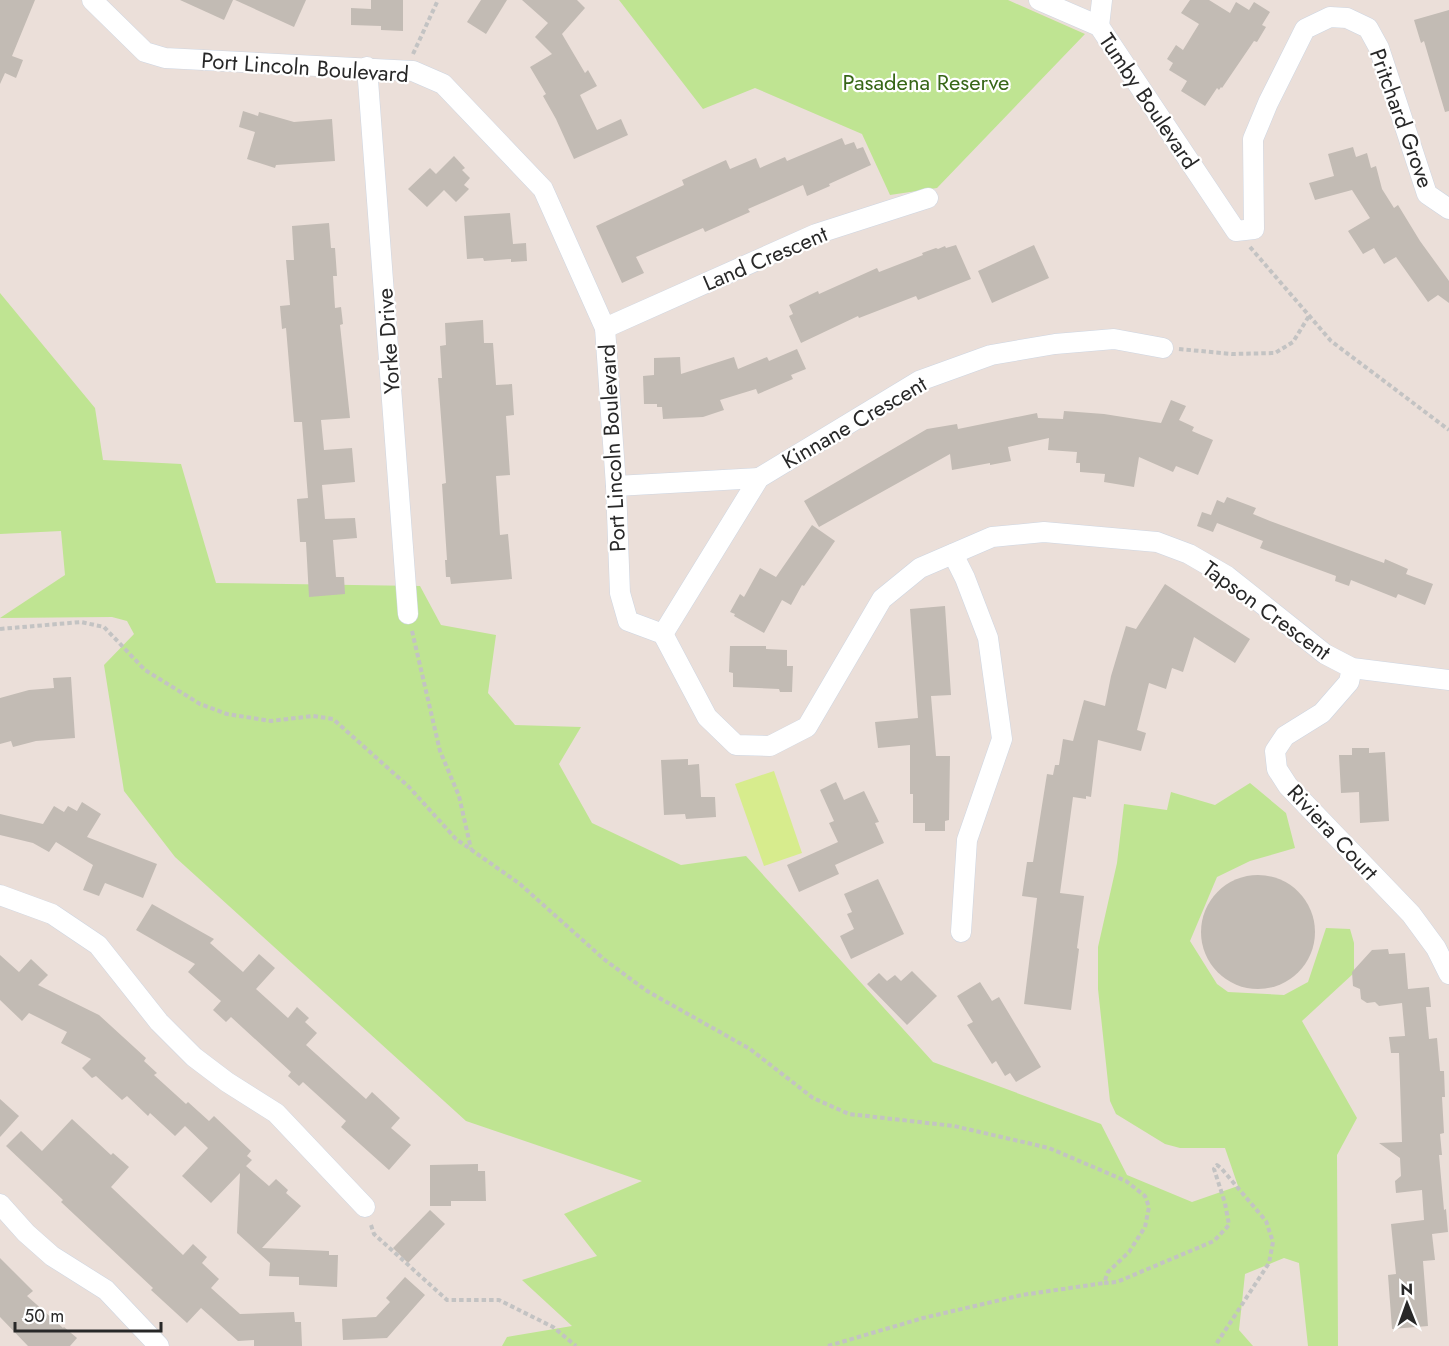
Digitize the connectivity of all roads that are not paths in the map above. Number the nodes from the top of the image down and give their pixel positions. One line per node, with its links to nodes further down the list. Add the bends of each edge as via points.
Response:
1 (92, 0): 5 (street, Port Lincoln Boulevard, via 145,52 165,58)
2 (1039, 0): 4 (street, Tumby Boulevard)
3 (1102, 0): 4 (street)
4 (1099, 26): 8 (street, Tumby Boulevard)
5 (367, 67): 9 (street, Port Lincoln Boulevard, via 413,71 443,84 543,189); 14 (street, Yorke Drive)
6 (928, 198): 9 (street, Land Crescent, via 816,234)
7 (1449, 209): 8 (street, Pritchard Grove, via 1427,194 1379,48 1368,28 1347,18 1330,17 1305,29 1268,103 1253,139 1254,229)
8 (1236, 231)
9 (605, 328): 12 (street, Port Lincoln Boulevard)
10 (1163, 348): 11 (street, Kinnane Crescent, via 1114,339 991,355 919,381)
11 (759, 478): 12 (street, Kinnane Crescent); 15 (street, Kinnane Crescent)
12 (616, 486): 15 (street, Port Lincoln Boulevard, via 620,593 628,621)
13 (953, 554): 15 (street, Tapson Crescent, via 920,568 882,599 807,727 770,746 736,745 708,717); 16 (street, Tapson Crescent, via 992,537 1044,532 1157,542 1189,554 1227,576 1325,654); 19 (street, via 988,638 1002,738 967,840)
14 (408, 614)
15 (663, 634)
16 (1352, 668): 17 (street, Tapson Crescent); 20 (street, Riviera Court, via 1349,682 1322,713 1285,736 1275,751 1277,769 1288,786 1411,914)
17 (1449, 680)
18 (0, 895): 22 (street, via 52,914 98,945 159,1022 194,1057 276,1113)
19 (961, 932)
20 (1449, 974)
21 (0, 1204): 23 (street, via 52,1256 106,1290)
22 (365, 1207)
23 (159, 1346)

